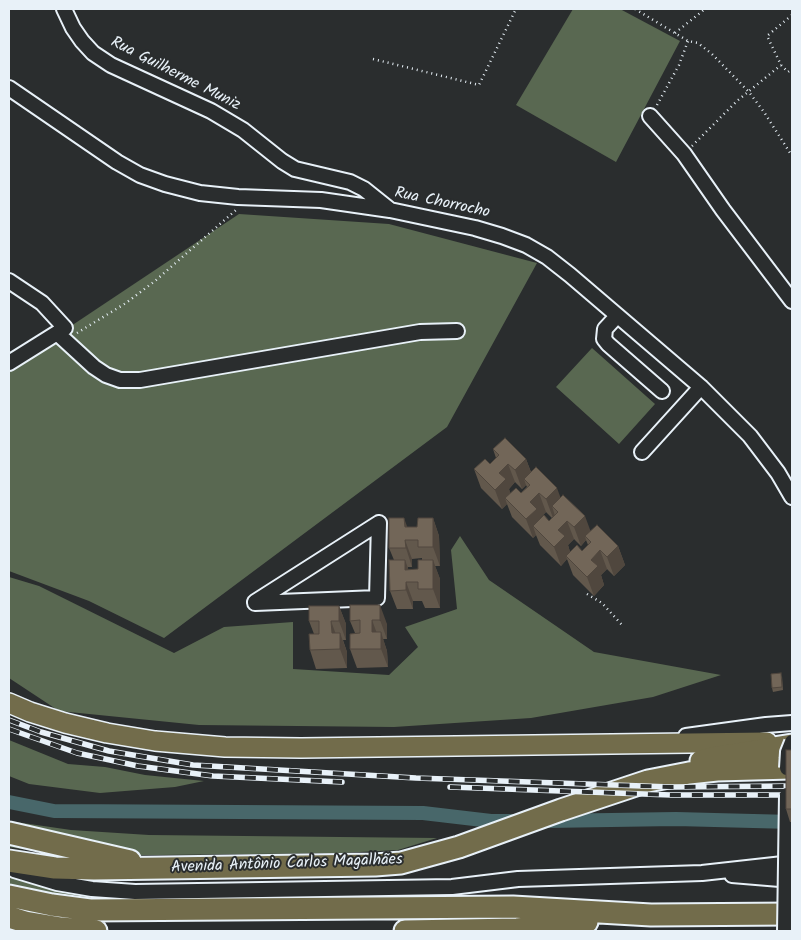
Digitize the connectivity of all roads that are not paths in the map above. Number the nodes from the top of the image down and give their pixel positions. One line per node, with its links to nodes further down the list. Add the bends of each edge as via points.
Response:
1 (64, 9): 4 (street, Rua Guilherme Muniz, via 82,41 111,65 212,111 295,169 350,182)
2 (9, 88): 4 (street, Rua Chorrocho, via 117,162 165,184 200,193 321,200)
3 (650, 116): 6 (street, via 684,154)
4 (390, 210): 7 (street, Rua Chorrocho, via 475,228 526,245 547,257)
5 (9, 281): 9 (street, via 52,312 66,328)
6 (792, 301)
7 (617, 316): 11 (street, Rua Chorrocho); 12 (street, via 605,328 604,339)
8 (457, 331): 9 (street, via 420,332 140,380 120,380 106,375)
9 (61, 337): 10 (street)
10 (9, 363)
11 (701, 387): 13 (street); 14 (street, Rua Chorrocho, via 750,436)
12 (662, 391)
13 (642, 452)
14 (792, 497)
15 (379, 523): 15 (street, via 377,598 255,602 296,576)
16 (9, 703): 19 (main road, via 65,723 107,733 225,747)
17 (792, 723): 19 (street)
18 (792, 743): 19 (main road); 20 (highway, via 717,757); 21 (street, bridge, via 788,752)
19 (629, 744)
20 (648, 781): 21 (highway, Avenida Antônio Carlos Magalhães, via 717,770); 24 (highway, Avenida Antônio Carlos Magalhães, via 459,847 401,863)
21 (790, 782): 26 (street, bridge)
22 (9, 833): 24 (highway)
23 (9, 861): 24 (highway, Avenida Antônio Carlos Magalhães, via 94,870)
24 (165, 868)
25 (9, 869): 27 (street, via 92,889 135,892 452,887)
26 (791, 871): 27 (street); 36 (street, bridge)
27 (557, 878): 29 (street)
28 (9, 896): 29 (highway, via 90,910)
29 (401, 908): 31 (highway, via 513,907)
30 (792, 914): 31 (highway)
31 (651, 915): 33 (highway)
32 (9, 917): 34 (highway, via 61,928)
33 (516, 930): 35 (highway)
34 (96, 931)
35 (405, 931)
36 (786, 931)

